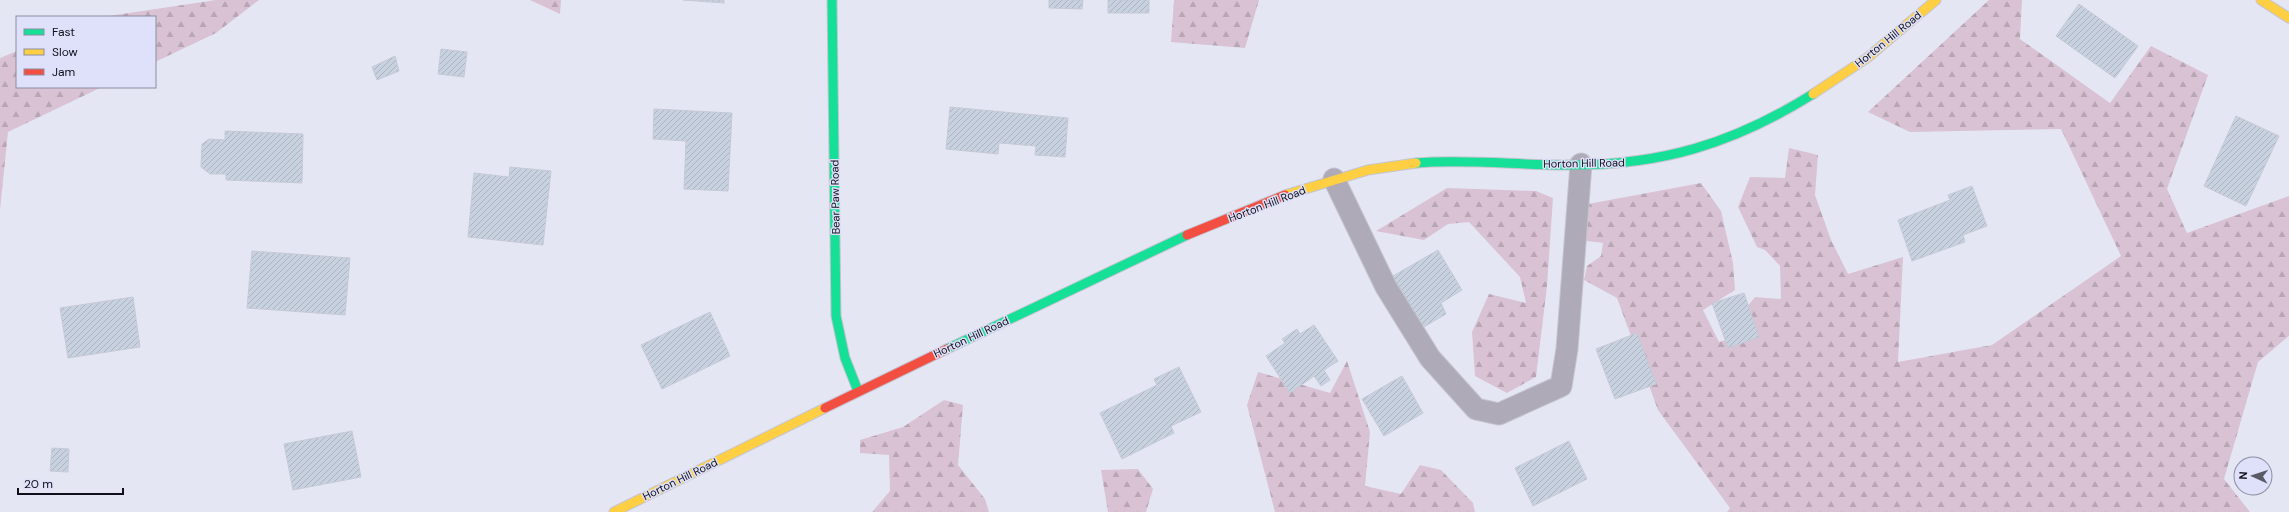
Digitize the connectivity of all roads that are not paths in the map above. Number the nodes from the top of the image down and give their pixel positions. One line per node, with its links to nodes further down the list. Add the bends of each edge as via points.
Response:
1 (832, 0): 7 (street, Bear Paw Road, via 836,316 845,358)
2 (1936, 0): 5 (street, Horton Hill Road, via 1827,87 1762,123 1708,145 1662,158 1620,164)
3 (2261, 0): 4 (street)
4 (2289, 18)
5 (1580, 164): 6 (street, Horton Hill Road, via 1438,162 1394,165); 6 (lane, via 1567,349 1561,386 1499,414 1476,409 1430,358 1386,287)
6 (1334, 179): 7 (street, Horton Hill Road, via 1232,216)
7 (858, 391): 8 (street, Horton Hill Road)
8 (614, 512)

